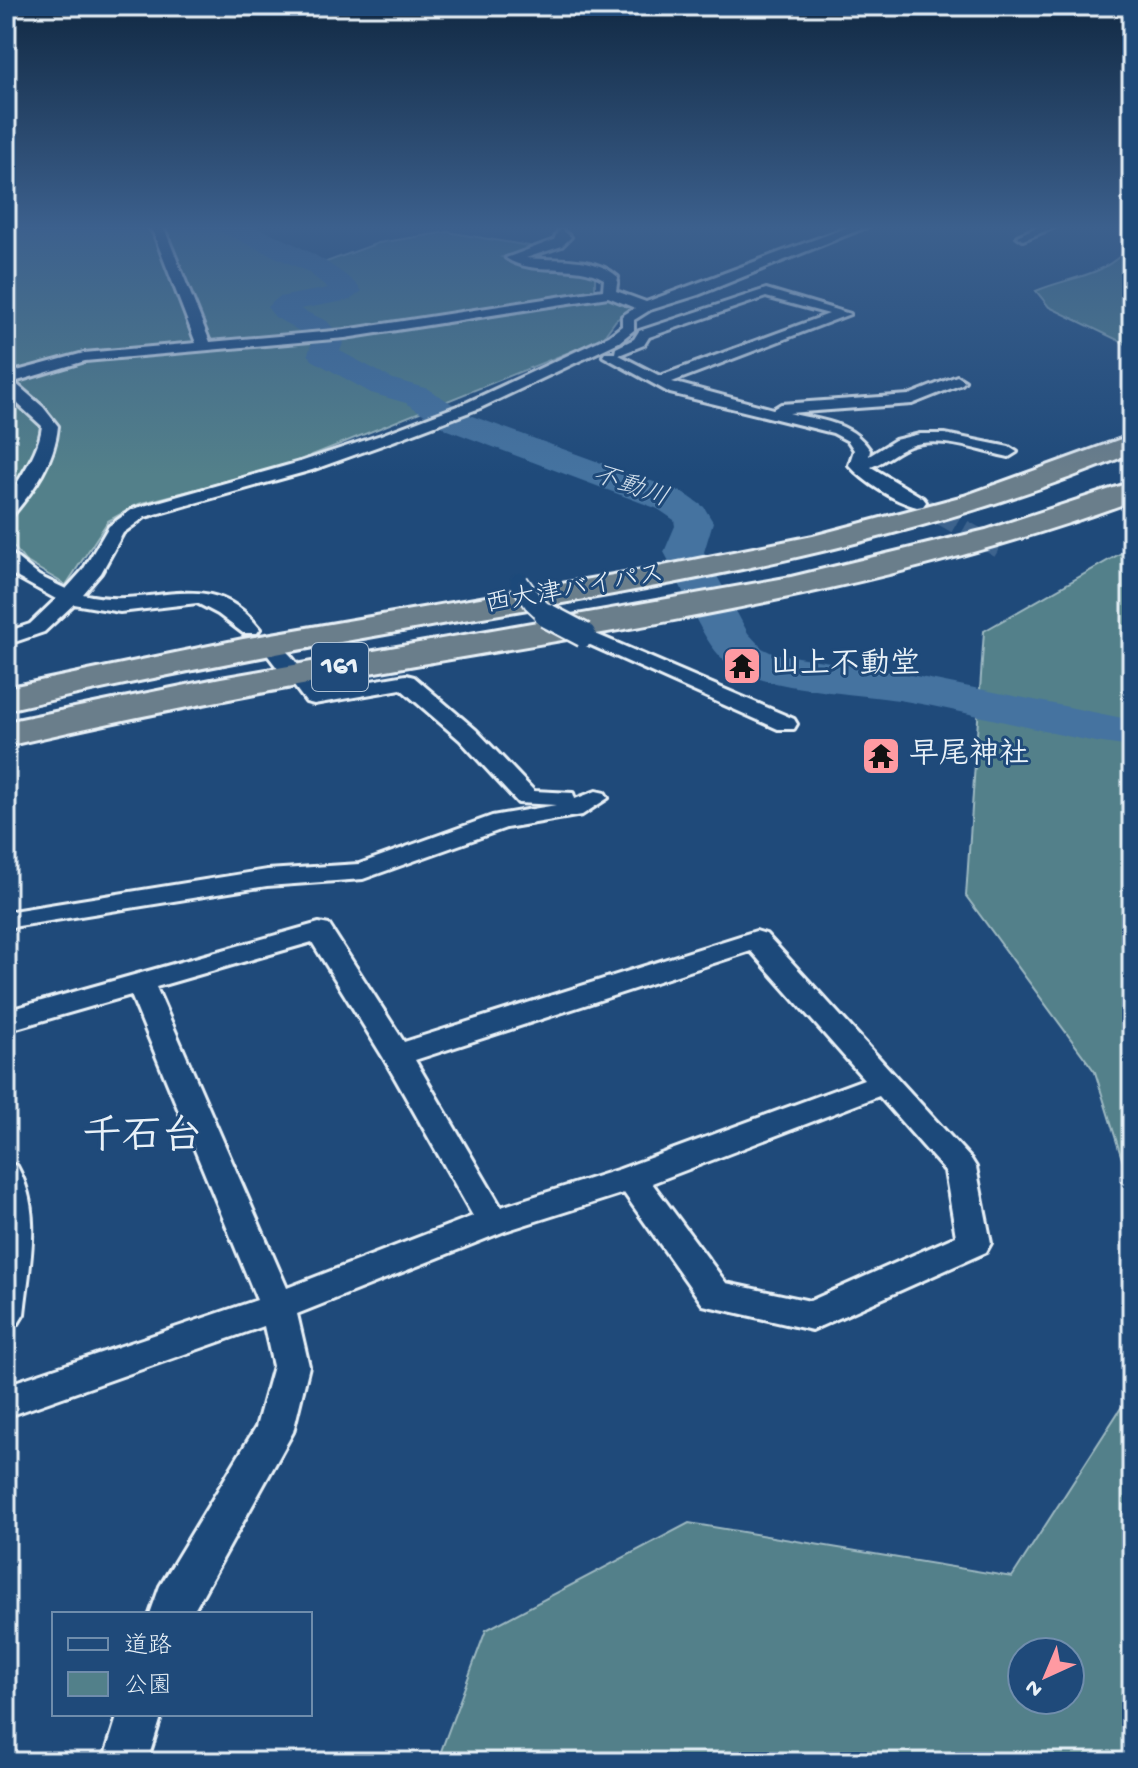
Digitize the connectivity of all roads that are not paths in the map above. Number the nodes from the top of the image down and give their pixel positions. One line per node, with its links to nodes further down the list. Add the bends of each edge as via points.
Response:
1 (190, 309): 8 (street)
2 (509, 309): 8 (street, via 345,334)
3 (643, 309): 6 (street, via 627,319)
4 (719, 309): 7 (street)
5 (823, 309): 10 (street, via 843,314)
6 (629, 327): 7 (street); 20 (street, via 474,405 306,466 139,513 116,530)
7 (651, 331): 10 (street, via 610,356)
8 (204, 345): 17 (street, via 84,357 6,379 6,385 50,426 50,441)
9 (957, 381): 11 (street, via 912,399)
10 (658, 382): 11 (street)
11 (764, 413): 14 (street, via 854,438 862,450)
12 (1132, 443): 21 (highway, 西大津バイパス / 161, via 998,496 884,529 640,581)
13 (1009, 452): 14 (street, via 912,439 872,464)
14 (858, 465): 16 (street)
15 (1132, 491): 28 (highway, 西大津バイパス / 161, via 932,555 771,591 265,680)
16 (917, 502)
17 (6, 512)
18 (6, 559): 20 (street)
19 (519, 582): 27 (street, bridge, via 550,620)
20 (70, 597): 22 (street, via 106,607 199,597); 23 (street, via 37,628)
21 (380, 624): 25 (highway, via 169,647); 26 (highway, 西大津バイパス / 161)
22 (250, 629)
23 (6, 639)
24 (290, 668): 29 (street, via 314,697 406,682 468,735 527,798 596,798 573,810 501,821 363,871 267,878)
25 (6, 675)
26 (6, 699)
27 (786, 724)
28 (6, 734)
29 (6, 920)
30 (140, 983): 31 (street); 32 (street, via 319,931); 37 (street)
31 (6, 1021)
32 (397, 1055): 33 (street, via 756,940); 36 (street)
33 (884, 1083): 35 (street); 35 (street, via 960,1167 974,1243 812,1316 715,1295)
34 (6, 1175): 38 (street, via 18,1219)
35 (631, 1178): 36 (street)
36 (493, 1222): 37 (street)
37 (278, 1307): 39 (street); 40 (street, via 291,1366 274,1432)
38 (6, 1314)
39 (6, 1401)
40 (172, 1612)
41 (139, 1716): 42 (street)
42 (125, 1762)

